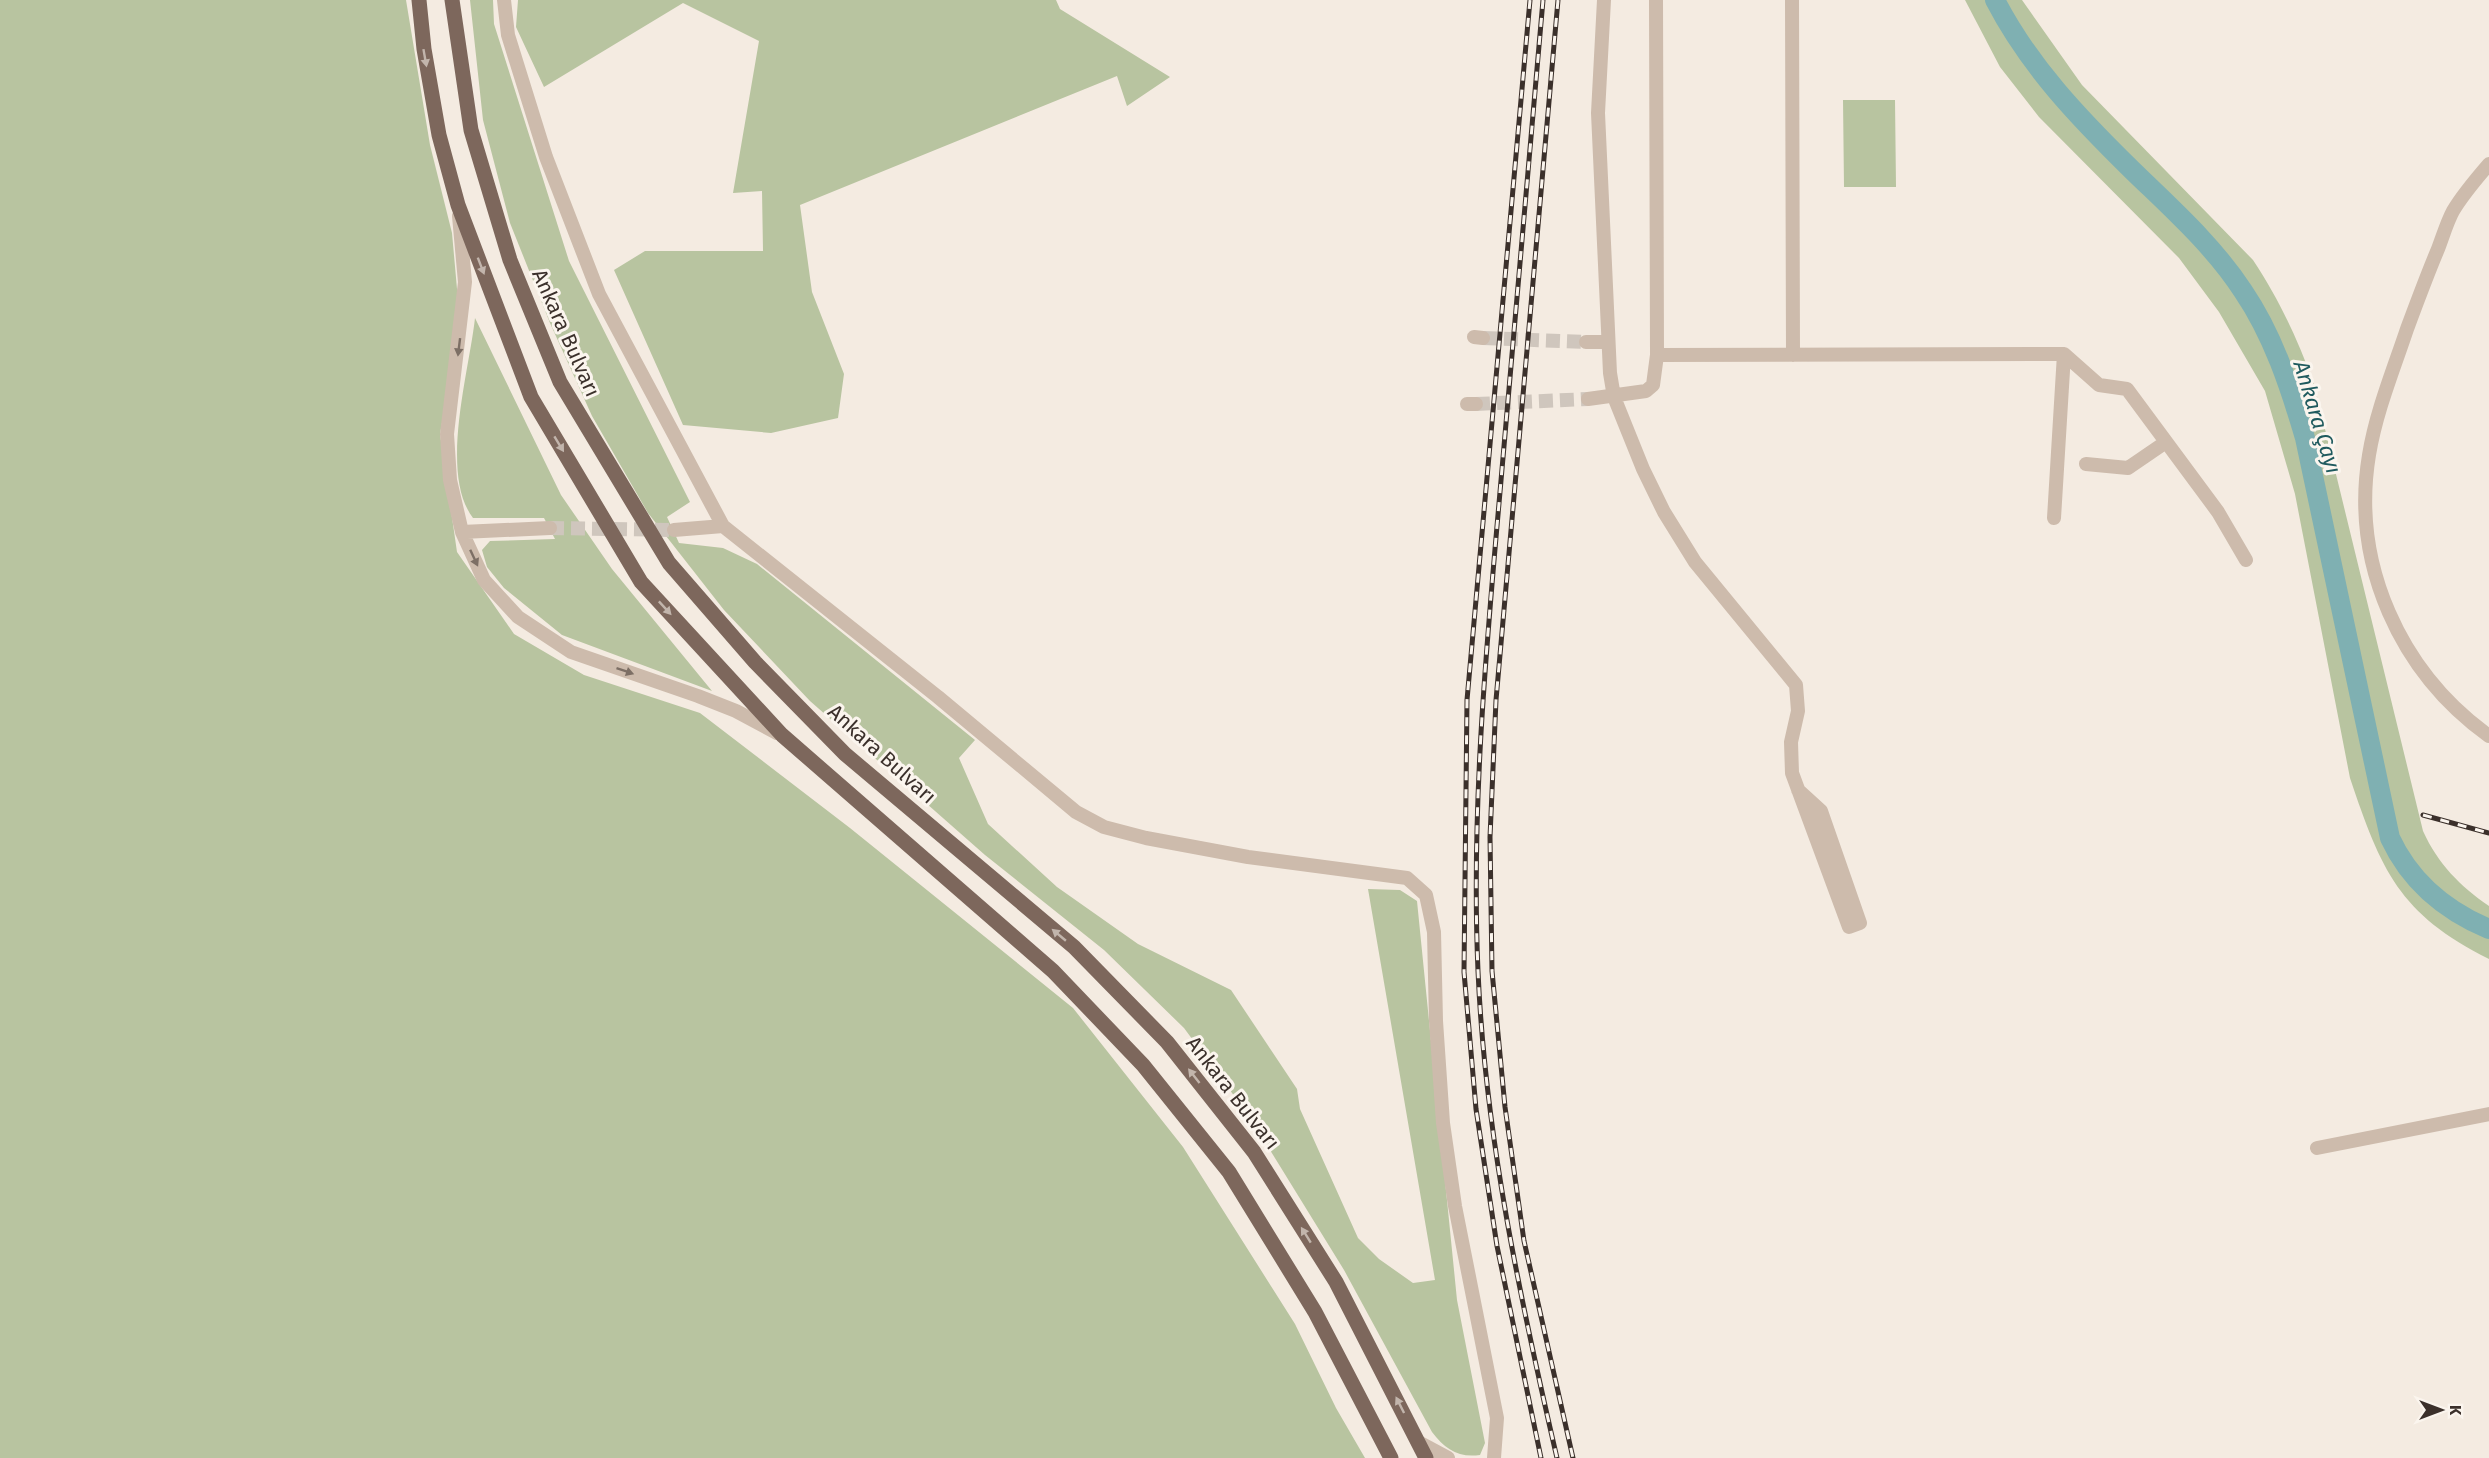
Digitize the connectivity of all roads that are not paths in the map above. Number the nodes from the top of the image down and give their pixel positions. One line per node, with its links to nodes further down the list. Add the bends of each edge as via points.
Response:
1 (419, 0): 8 (main road, one-way to 8, via 439,135)
2 (452, 0): 29 (main road, Ankara Bulvarı, one-way to 2, via 1336,1282 1254,1152 1167,1042 1074,947 845,754 755,662 669,563 561,382 510,260 471,130)
3 (504, 0): 19 (street, via 508,35 546,157 599,294)
4 (1604, 0): 10 (street, via 1598,113)
5 (1656, 0): 12 (street)
6 (1792, 0): 13 (street)
7 (2489, 164): 25 (street, via 2453,211 2414,308 2378,414 2366,484 2368,543 2381,595 2405,648 2454,708)
8 (459, 205): 22 (street, one-way to 22, via 465,282 447,434 450,480); 24 (main road, one-way to 24, via 531,397 641,582)
9 (1586, 342): 10 (street)
10 (1608, 342): 14 (street)
11 (2064, 354): 13 (street); 16 (street, via 2099,385 2127,389); 18 (street)
12 (1657, 355): 13 (street); 14 (street, via 1653,385 1646,391)
13 (1793, 355)
14 (1614, 397): 15 (street); 26 (street, via 1653,490 1695,562 1796,685 1798,711 1791,742 1792,773)
15 (1588, 399)
16 (2166, 442): 17 (street, via 2128,468); 23 (street, via 2218,512)
17 (2086, 464)
18 (2054, 518)
19 (723, 526): 21 (street); 30 (street, via 1076,813 1104,827 1146,838 1248,857 1407,878 1426,895 1434,932 1443,1123 1455,1206 1497,1418)
20 (550, 528): 22 (street)
21 (674, 530)
22 (462, 532): 24 (street, one-way to 24, via 484,580 518,617 571,652 707,699)
23 (2246, 560)
24 (782, 735): 31 (main road, via 1053,971 1143,1065 1229,1172 1315,1312)
25 (2489, 736)
26 (1798, 790): 26 (street, via 1821,812 1860,923 1849,927)
27 (2489, 1114): 28 (street)
28 (2317, 1148)
29 (1420, 1443): 32 (main road, Ankara Bulvarı); 33 (street)
30 (1491, 1456)
31 (1391, 1458)
32 (1426, 1458)
33 (1448, 1458)

